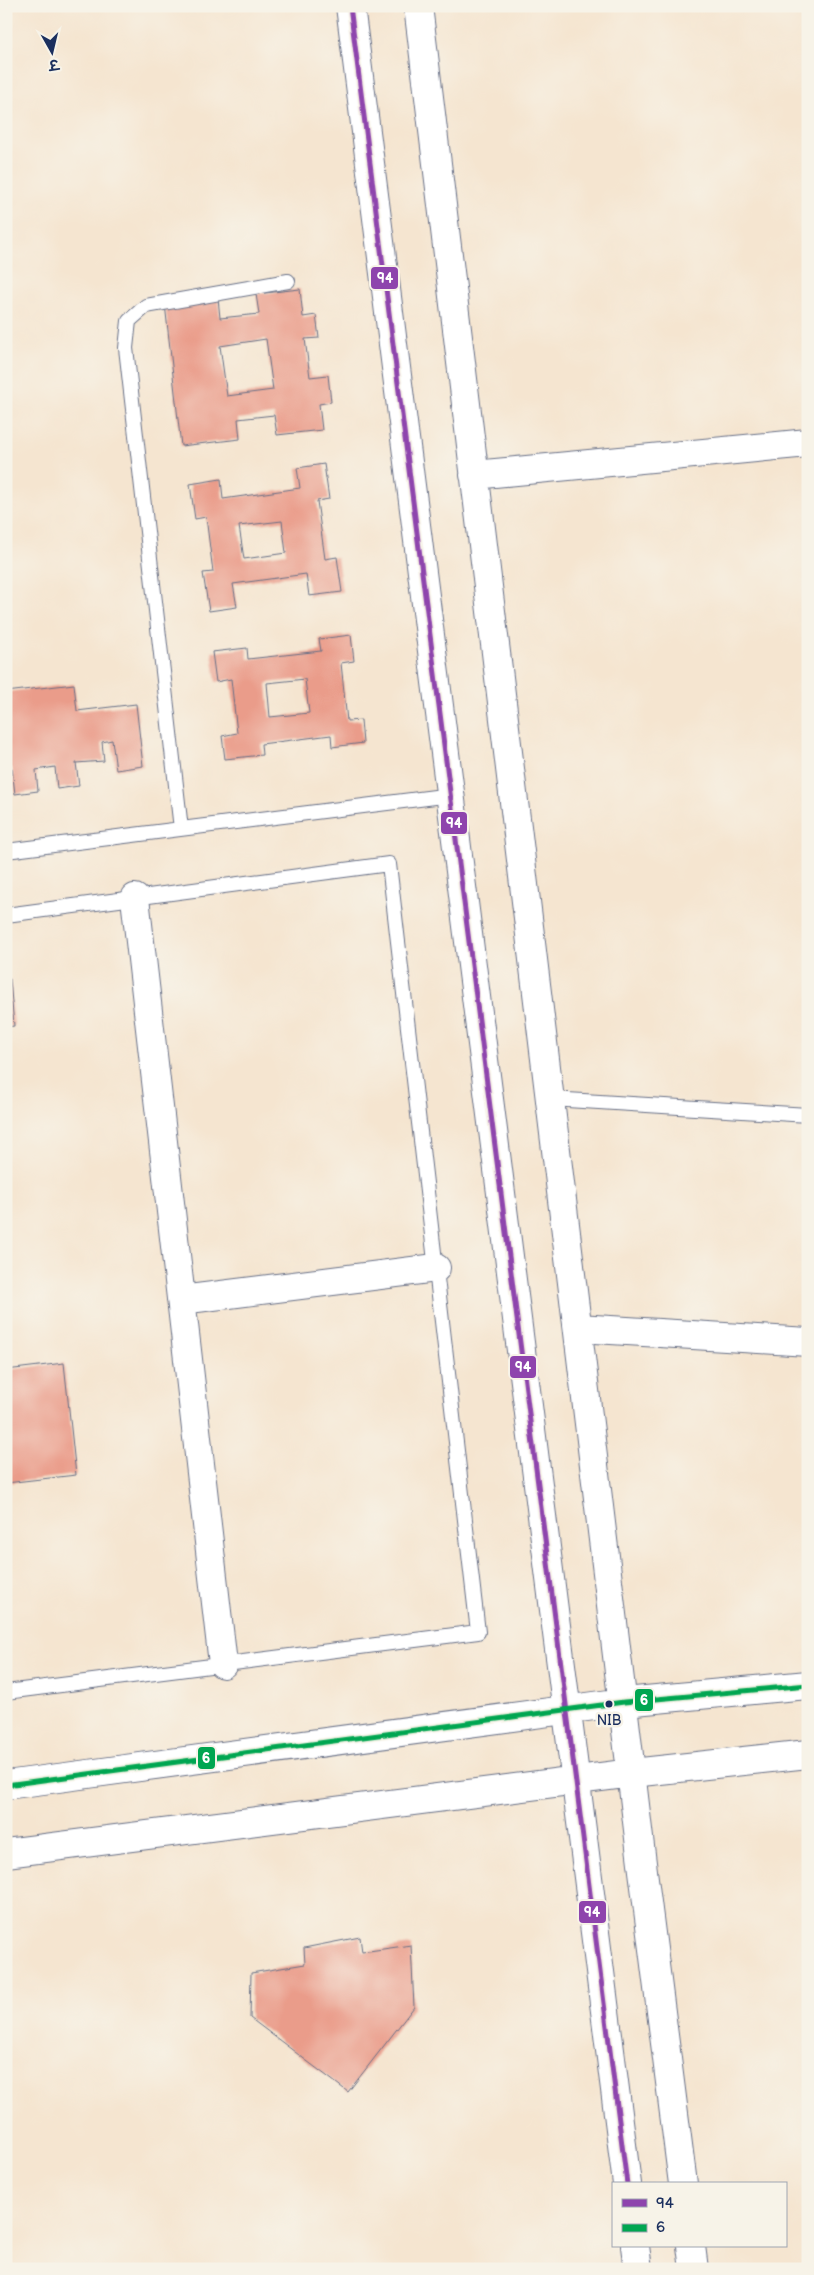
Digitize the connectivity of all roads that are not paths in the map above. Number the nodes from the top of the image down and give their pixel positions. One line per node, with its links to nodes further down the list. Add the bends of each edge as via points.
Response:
1 (350, 6): 6 (street)
2 (418, 6): 5 (street)
3 (288, 281): 7 (lane, via 146,306 129,321 126,348)
4 (808, 443): 5 (street)
5 (474, 475): 11 (street)
6 (451, 795): 7 (lane); 21 (street)
7 (181, 829): 8 (lane)
8 (6, 851)
9 (135, 898): 10 (lane); 13 (lane, via 389,864); 14 (street)
10 (6, 915)
11 (551, 1099): 12 (lane); 15 (street)
12 (808, 1115)
13 (436, 1268): 14 (street); 17 (lane, via 478,1632)
14 (181, 1300): 17 (street)
15 (578, 1328): 16 (street); 20 (street)
16 (808, 1342)
17 (223, 1664): 19 (lane)
18 (808, 1685): 20 (street)
19 (6, 1692)
20 (624, 1702): 21 (street); 23 (street)
21 (568, 1711): 24 (street); 25 (street)
22 (808, 1754): 23 (street)
23 (632, 1773): 24 (street); 28 (street)
24 (577, 1780): 26 (street); 27 (street)
25 (6, 1785)
26 (6, 1853)
27 (627, 2182)
28 (683, 2182)
29 (635, 2248): 31 (street)
30 (691, 2248): 32 (street)
31 (638, 2269)
32 (694, 2269)

